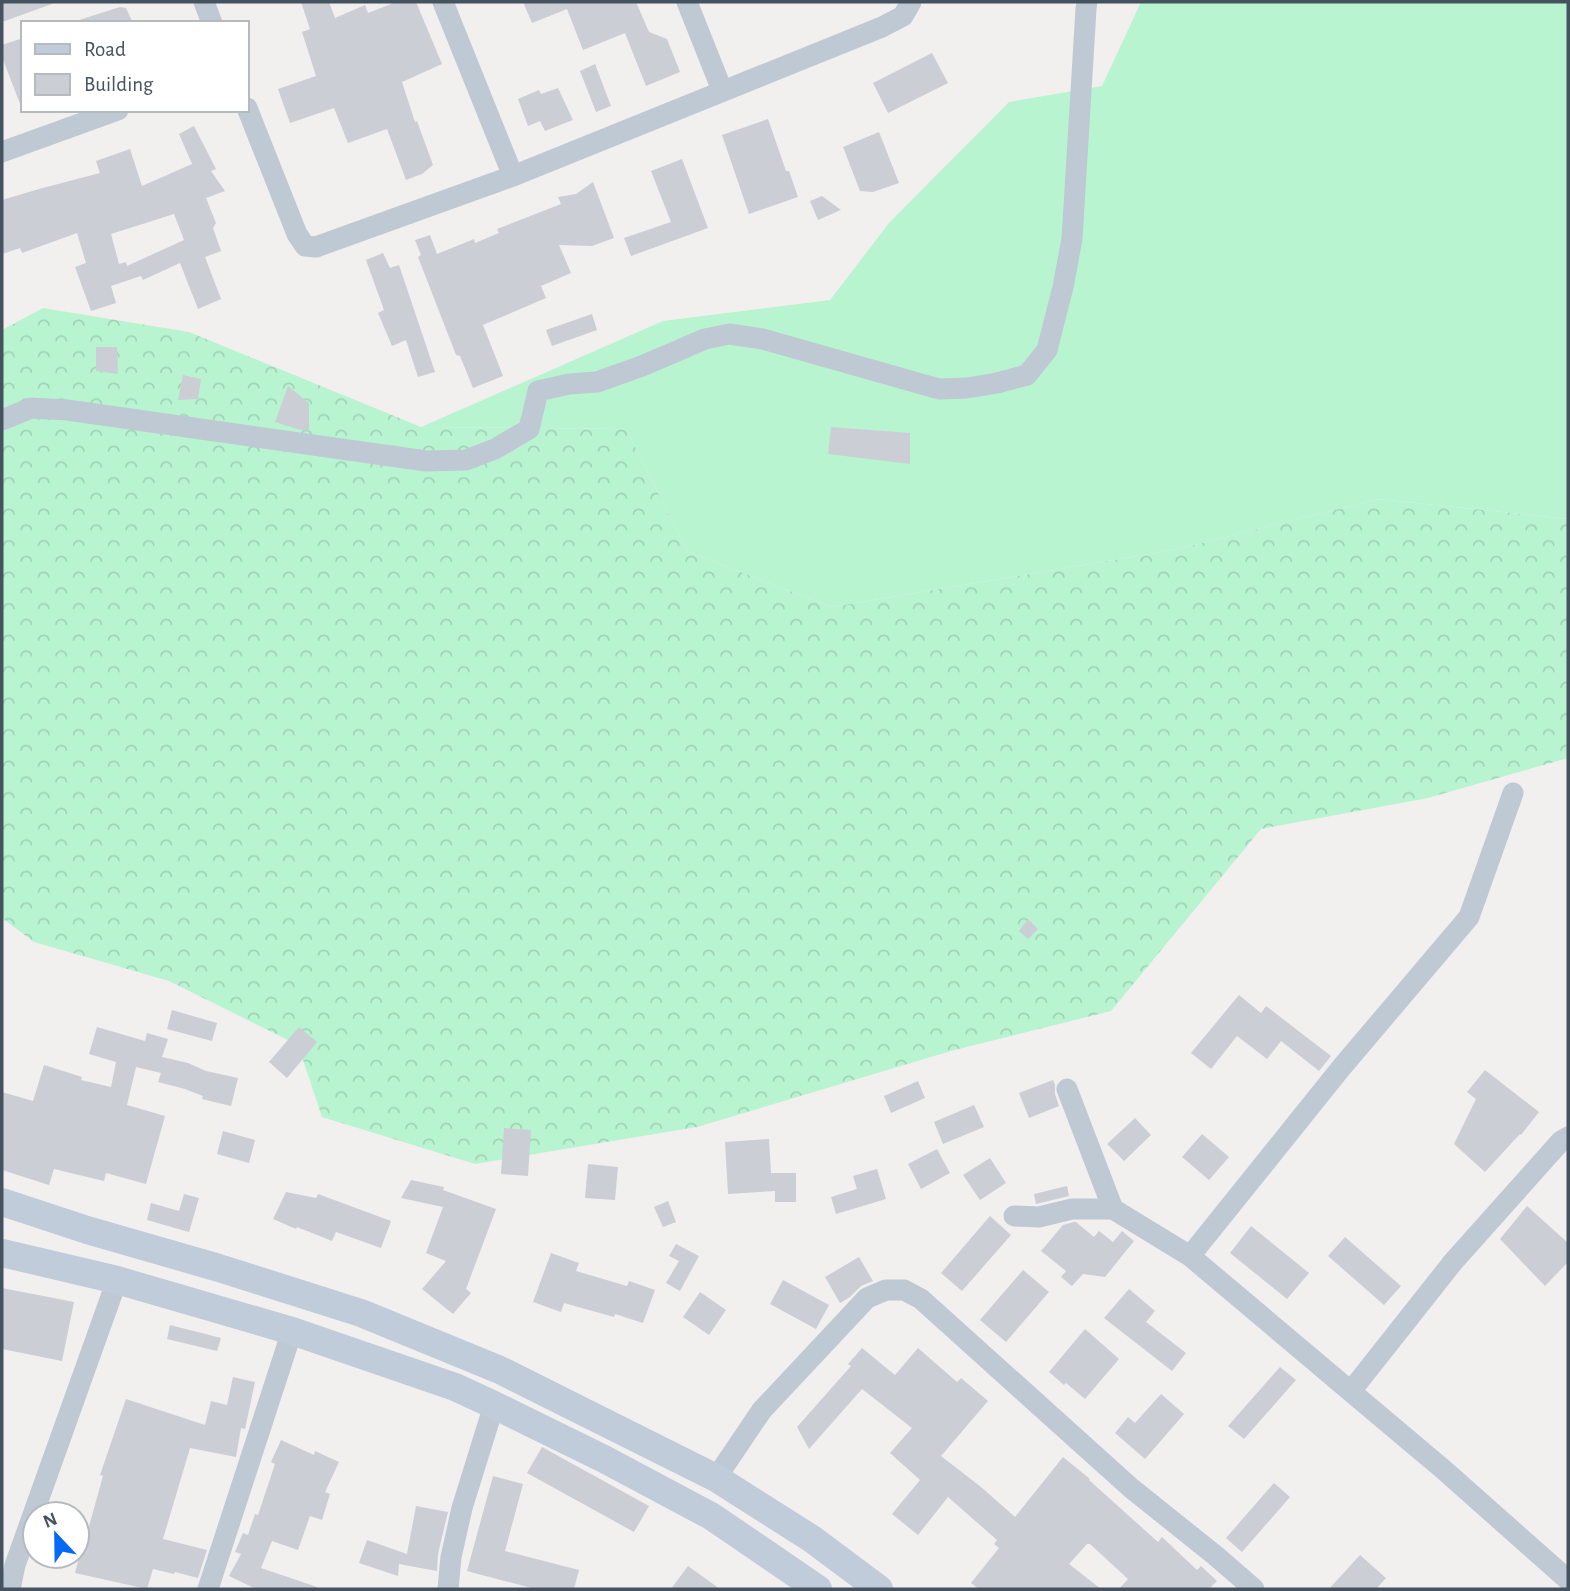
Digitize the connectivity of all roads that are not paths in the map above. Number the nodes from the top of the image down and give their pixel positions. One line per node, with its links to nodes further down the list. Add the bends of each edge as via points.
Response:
1 (204, 2): 6 (street)
2 (443, 2): 11 (street)
3 (687, 2): 7 (street)
4 (911, 2): 7 (street, via 903,16 882,27)
5 (1087, 2): 12 (street, via 1072,239 1046,350 1027,375 967,388 939,388 763,339 729,334 705,339 597,382 538,391 530,429 466,460 426,461 66,410 31,408)
6 (211, 21)
7 (722, 90): 11 (street)
8 (248, 111): 11 (street, via 304,246 316,247)
9 (112, 112): 10 (street)
10 (2, 152)
11 (513, 176)
12 (2, 420)
13 (1513, 793): 20 (street, via 1469,918)
14 (1068, 1089): 17 (street)
15 (1568, 1137): 23 (street, via 1453,1262)
16 (2, 1202): 25 (street, via 360,1313 500,1370)
17 (1113, 1209): 18 (street); 20 (street)
18 (1014, 1216)
19 (2, 1253): 21 (street)
20 (1190, 1255): 23 (street)
21 (117, 1280): 22 (street); 26 (street)
22 (292, 1331): 24 (street); 29 (street)
23 (1351, 1391): 27 (street)
24 (494, 1405): 30 (street, via 462,1508); 31 (street, via 711,1516)
25 (716, 1478): 32 (street, via 812,1539); 33 (street, via 762,1410 867,1298 886,1290 904,1290 920,1299 1131,1488)
26 (8, 1566): 28 (street)
27 (1568, 1580)
28 (10, 1589)
29 (208, 1589)
30 (448, 1589)
31 (818, 1589)
32 (879, 1589)
33 (1254, 1589)

